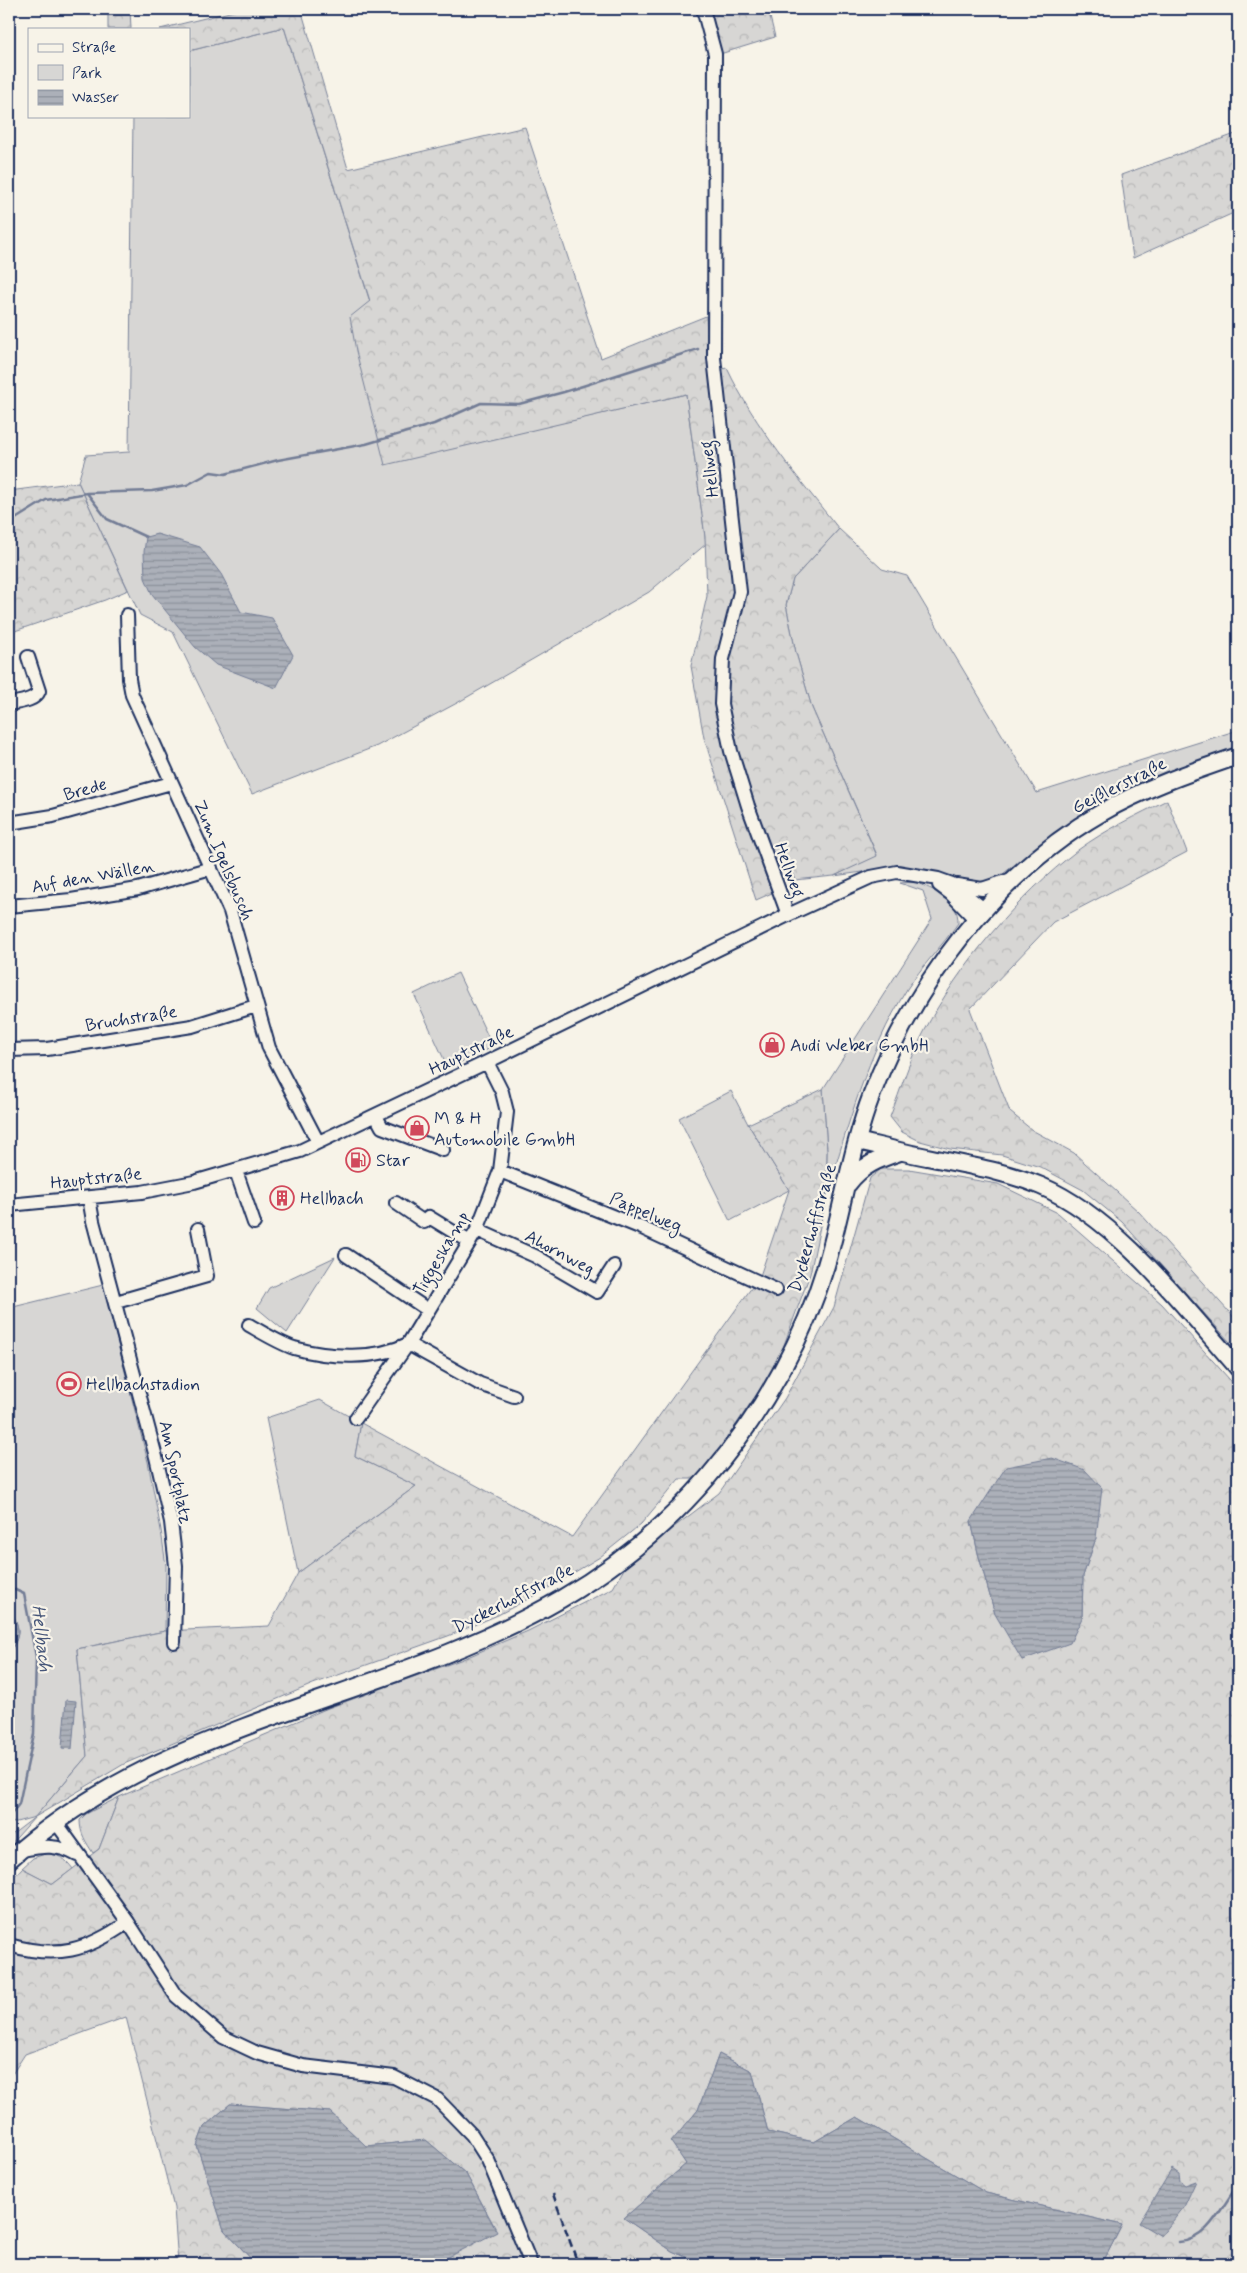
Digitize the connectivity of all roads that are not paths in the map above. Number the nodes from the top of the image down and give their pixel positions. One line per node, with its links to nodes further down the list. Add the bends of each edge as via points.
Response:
1 (703, 9): 13 (street, Hellweg, via 715,54 714,358 740,592 723,659 721,704 748,806)
2 (128, 615): 6 (street, Zum Igelsbusch, via 132,695)
3 (28, 657): 4 (street, via 38,694)
4 (9, 704)
5 (1238, 756): 10 (main road, Geißlerstraße, via 1189,772 1100,814 1045,852)
6 (170, 783): 7 (street, Brede, via 53,816); 8 (street, Zum Igelsbusch)
7 (9, 823)
8 (211, 868): 12 (street, Auf den Wällen, via 138,889); 15 (street, Zum Igelsbusch, via 230,911)
9 (929, 877): 11 (street, Hauptstraße); 13 (street, Hauptstraße, via 897,872 871,877); 14 (street, Hauptstraße)
10 (1017, 877): 11 (street, via 982,889); 14 (main road, Geißlerstraße)
11 (952, 884): 14 (street, Hauptstraße)
12 (9, 906)
13 (788, 914): 17 (street, Hauptstraße)
14 (981, 915): 19 (main road, Dyckerhoffstraße, via 918,998 894,1042)
15 (256, 1006): 16 (street, Bruchstraße, via 192,1026 65,1046); 20 (street, Zum Igelsbusch, via 269,1048)
16 (9, 1050)
17 (487, 1062): 18 (street, Hauptstraße); 24 (street, Tiggeskamp, via 502,1092 507,1112)
18 (376, 1116): 20 (street, Hauptstraße); 21 (street, via 382,1127)
19 (857, 1141): 22 (main road); 25 (main road, Dyckerhoffstraße)
20 (318, 1142): 23 (street, Hauptstraße)
21 (443, 1150)
22 (900, 1152): 25 (main road, via 861,1169); 40 (main road, via 1001,1172 1043,1187 1083,1210 1124,1243)
23 (236, 1171): 26 (street, Hauptstraße, via 151,1190); 29 (street)
24 (500, 1172): 31 (street, Tiggeskamp); 35 (street, Pappelweg, via 642,1228)
25 (845, 1188): 44 (main road, Dyckerhoffstraße, via 828,1258 813,1302 781,1371 746,1428 710,1475 672,1516 630,1553 557,1602 505,1628 166,1759 121,1780)
26 (89, 1198): 28 (street, Hauptstraße); 36 (street, Am Sportplatz)
27 (396, 1203): 32 (street, via 424,1222 429,1217)
28 (9, 1205)
29 (254, 1223)
30 (198, 1229): 36 (street, via 207,1276)
31 (478, 1230): 32 (street, Tiggeskamp); 34 (street, Ahornweg, via 535,1256 597,1292)
32 (470, 1242): 37 (street, Tiggeskamp)
33 (346, 1255): 37 (street)
34 (614, 1266)
35 (776, 1290)
36 (116, 1302): 43 (street, Am Sportplatz, via 170,1522 176,1566)
37 (428, 1310): 39 (street, Tiggeskamp)
38 (249, 1325): 39 (street, via 294,1348 345,1356 375,1355)
39 (408, 1344): 41 (street, via 471,1380); 42 (street, Tiggeskamp)
40 (1238, 1368)
41 (514, 1396)
42 (356, 1418)
43 (174, 1642)
44 (55, 1821): 45 (main road, Dyckerhoffstraße); 46 (street)
45 (15, 1855): 46 (street, via 42,1846 64,1848)
46 (80, 1856): 47 (street)
47 (128, 1922): 48 (street, via 103,1938 67,1951 34,1952); 49 (street, via 176,1996 223,2037 257,2053 303,2066 394,2077 437,2099 472,2135 488,2160)
48 (9, 1944)
49 (530, 2264)

